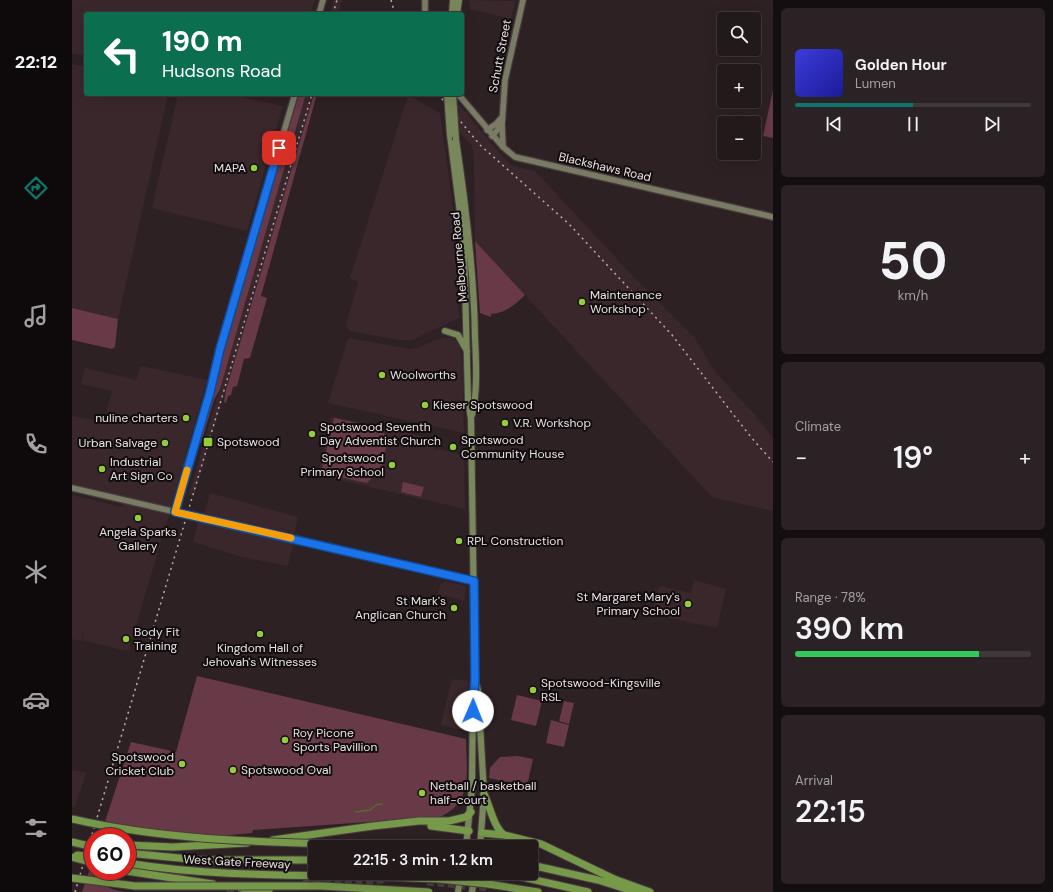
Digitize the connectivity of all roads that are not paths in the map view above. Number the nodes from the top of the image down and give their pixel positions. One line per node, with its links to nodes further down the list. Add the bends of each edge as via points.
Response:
1 (323, 0): 6 (street)
2 (425, 0): 7 (street)
3 (453, 0): 8 (main road)
4 (459, 0): 9 (main road)
5 (523, 0): 14 (street, Schutt Street, via 505,80)
6 (320, 12)
7 (425, 12)
8 (452, 12)
9 (457, 12)
10 (294, 96): 24 (street)
11 (447, 96): 21 (main road, Melbourne Road, bridge, via 464,244)
12 (453, 96): 22 (main road, Melbourne Road, bridge, via 475,310 476,385)
13 (460, 96): 16 (street, Blackshaws Road)
14 (502, 117): 15 (street, Schutt Street); 16 (street)
15 (502, 126): 17 (street); 18 (street, Schutt Street)
16 (487, 130): 17 (street, Blackshaws Road)
17 (492, 136): 18 (street, Blackshaws Road)
18 (503, 147): 19 (street, Blackshaws Road, via 525,161)
19 (773, 217)
20 (445, 331): 21 (main road, via 458,335)
21 (468, 355): 22 (main road, Melbourne Road, via 468,400)
22 (471, 418): 25 (main road, Melbourne Road)
23 (72, 488): 24 (street)
24 (175, 512): 25 (street)
25 (474, 581): 26 (main road, Melbourne Road)
26 (475, 678): 27 (main road, Melbourne Road, via 478,690); 28 (main road, Melbourne Road)
27 (484, 794): 32 (main road, Melbourne Road); 33 (highway, via 497,828)
28 (471, 812): 30 (highway, via 466,817 450,821); 31 (main road, Melbourne Road)
29 (72, 819): 38 (highway, bridge, via 172,837)
30 (397, 824): 31 (highway); 40 (highway, via 229,845)
31 (469, 831): 32 (main road); 34 (main road, Melbourne Road)
32 (482, 832): 33 (highway); 35 (main road, Melbourne Road)
33 (504, 835): 63 (highway, via 541,844 614,879)
34 (467, 840)
35 (481, 840)
36 (72, 841): 37 (highway); 39 (highway, bridge)
37 (84, 842)
38 (308, 843)
39 (84, 844)
40 (136, 845)
41 (72, 854): 43 (highway, bridge)
42 (136, 854): 46 (highway, West Gate Freeway, via 200,860)
43 (84, 856)
44 (72, 857): 45 (highway, bridge)
45 (84, 860)
46 (308, 860)
47 (136, 864): 54 (highway, West Gate Freeway, bridge, via 224,874 388,876 466,881)
48 (538, 867): 62 (highway, via 598,880)
49 (136, 872): 55 (highway)
50 (72, 878): 56 (highway, bridge, via 142,886 322,886)
51 (461, 880): 57 (main road)
52 (474, 880): 58 (main road)
53 (535, 880): 61 (highway)
54 (488, 885): 59 (highway); 60 (highway)
55 (269, 892)
56 (429, 892)
57 (458, 892)
58 (472, 892)
59 (506, 892)
60 (538, 892)
61 (588, 892)
62 (636, 892)
63 (650, 892)

